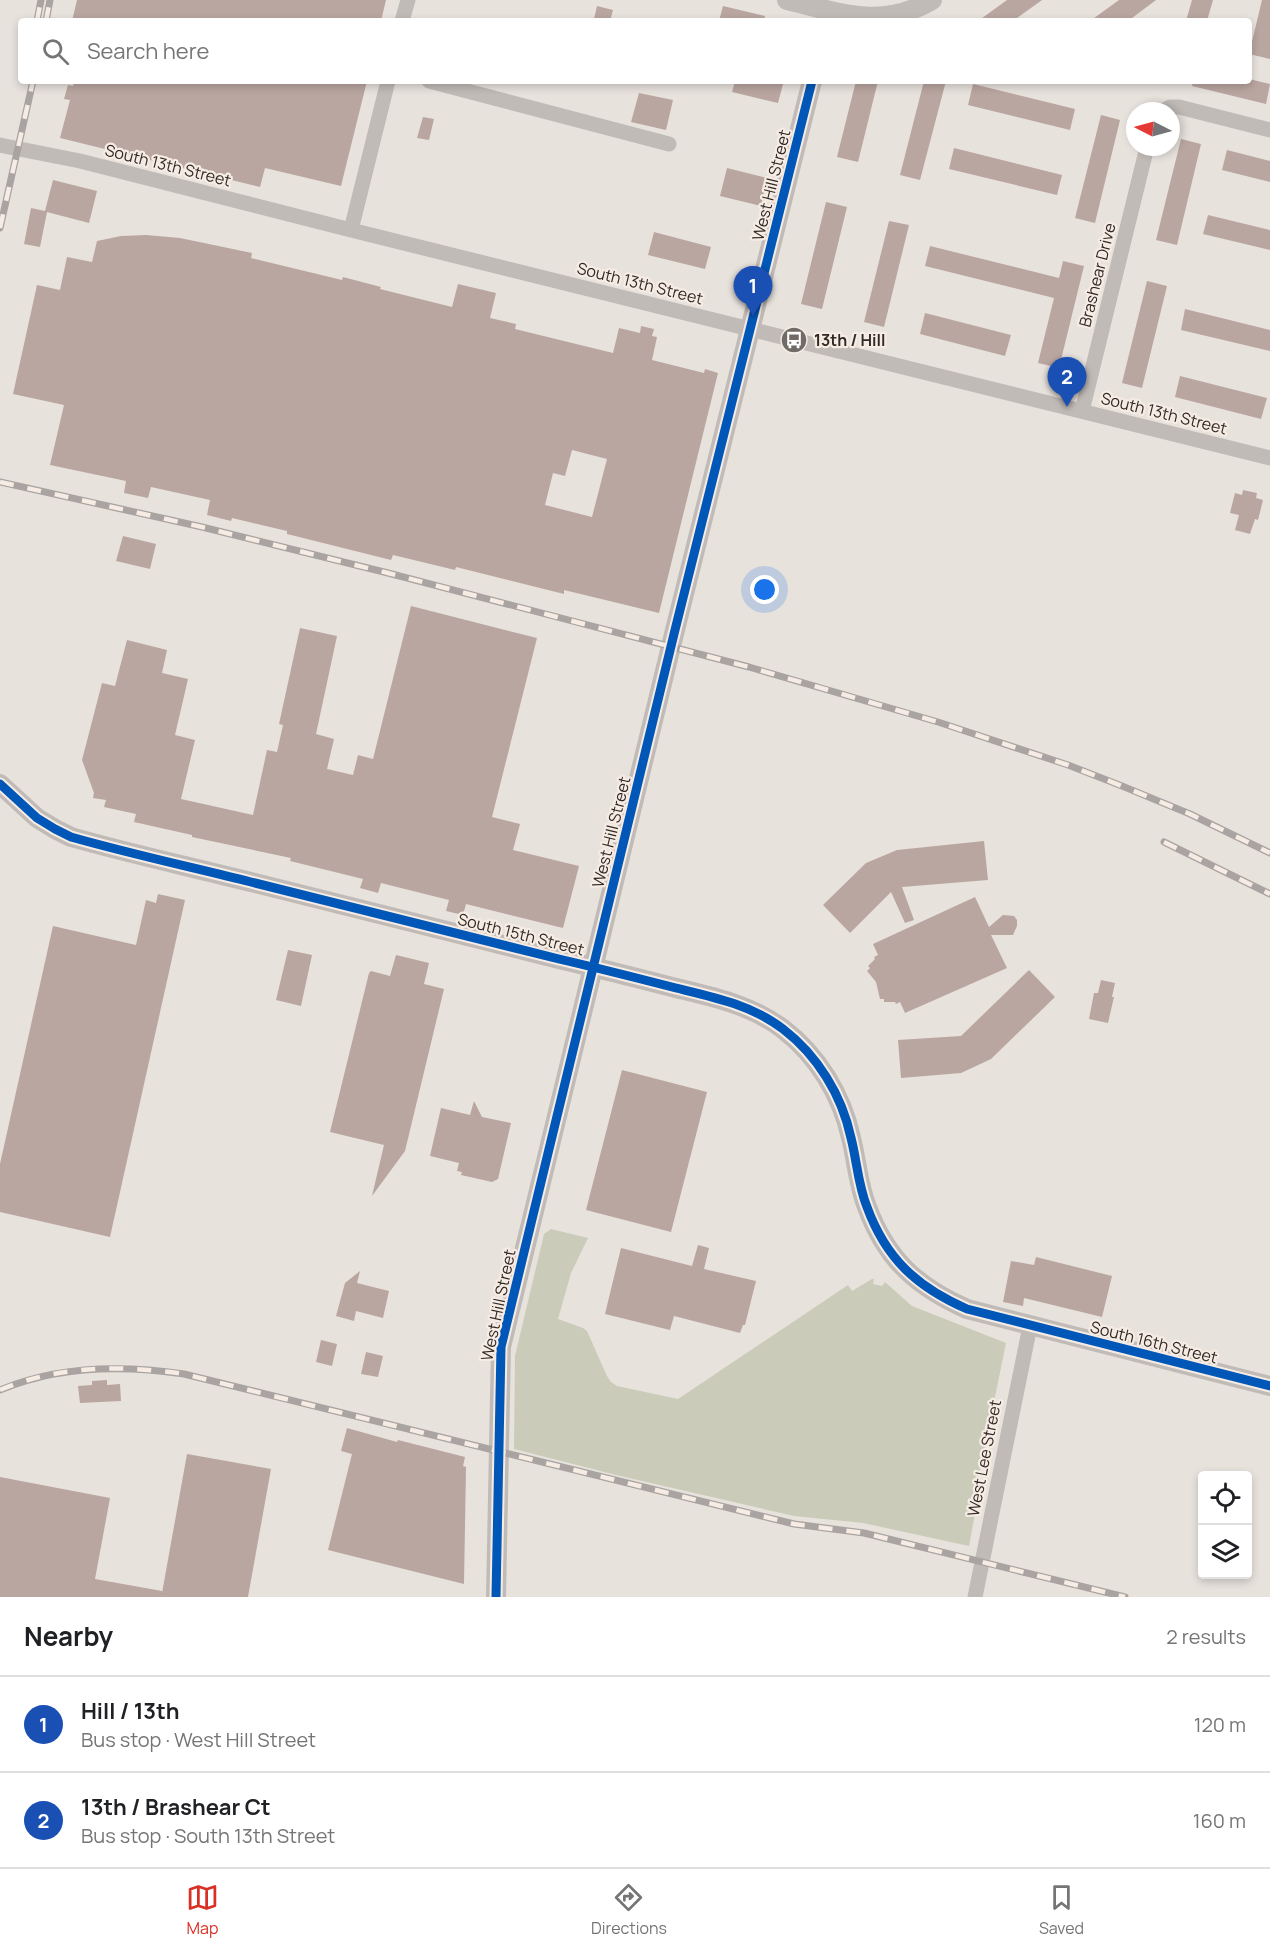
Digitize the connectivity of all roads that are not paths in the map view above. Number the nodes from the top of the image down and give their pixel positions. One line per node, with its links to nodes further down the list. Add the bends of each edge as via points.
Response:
1 (408, 0): 5 (street)
2 (788, 0): 4 (street)
3 (932, 0): 4 (street, via 894,16 855,17)
4 (829, 10)
5 (403, 18)
6 (387, 84): 14 (street)
7 (440, 84): 11 (street)
8 (811, 84): 15 (street, West Hill Street)
9 (1180, 107): 10 (street)
10 (1270, 130)
11 (669, 144)
12 (0, 145): 14 (street, South 13th Street, via 80,161)
13 (1145, 156): 16 (street, Brashear Drive)
14 (351, 230): 15 (street, South 13th Street)
15 (750, 329): 16 (street, South 13th Street); 19 (street, West Hill Street)
16 (1082, 411): 17 (street, South 13th Street)
17 (1270, 458)
18 (0, 784): 19 (street, South 15th Street, via 36,818 71,837)
19 (594, 967): 20 (street, South 15th Street, via 741,1006 795,1039 821,1068 840,1104 866,1205 892,1254 907,1272 940,1297 967,1309); 22 (street, West Hill Street, via 500,1356)
20 (1030, 1326): 21 (street, South 16th Street); 23 (street, West Lee Street)
21 (1270, 1386)
22 (496, 1597)
23 (975, 1597)

